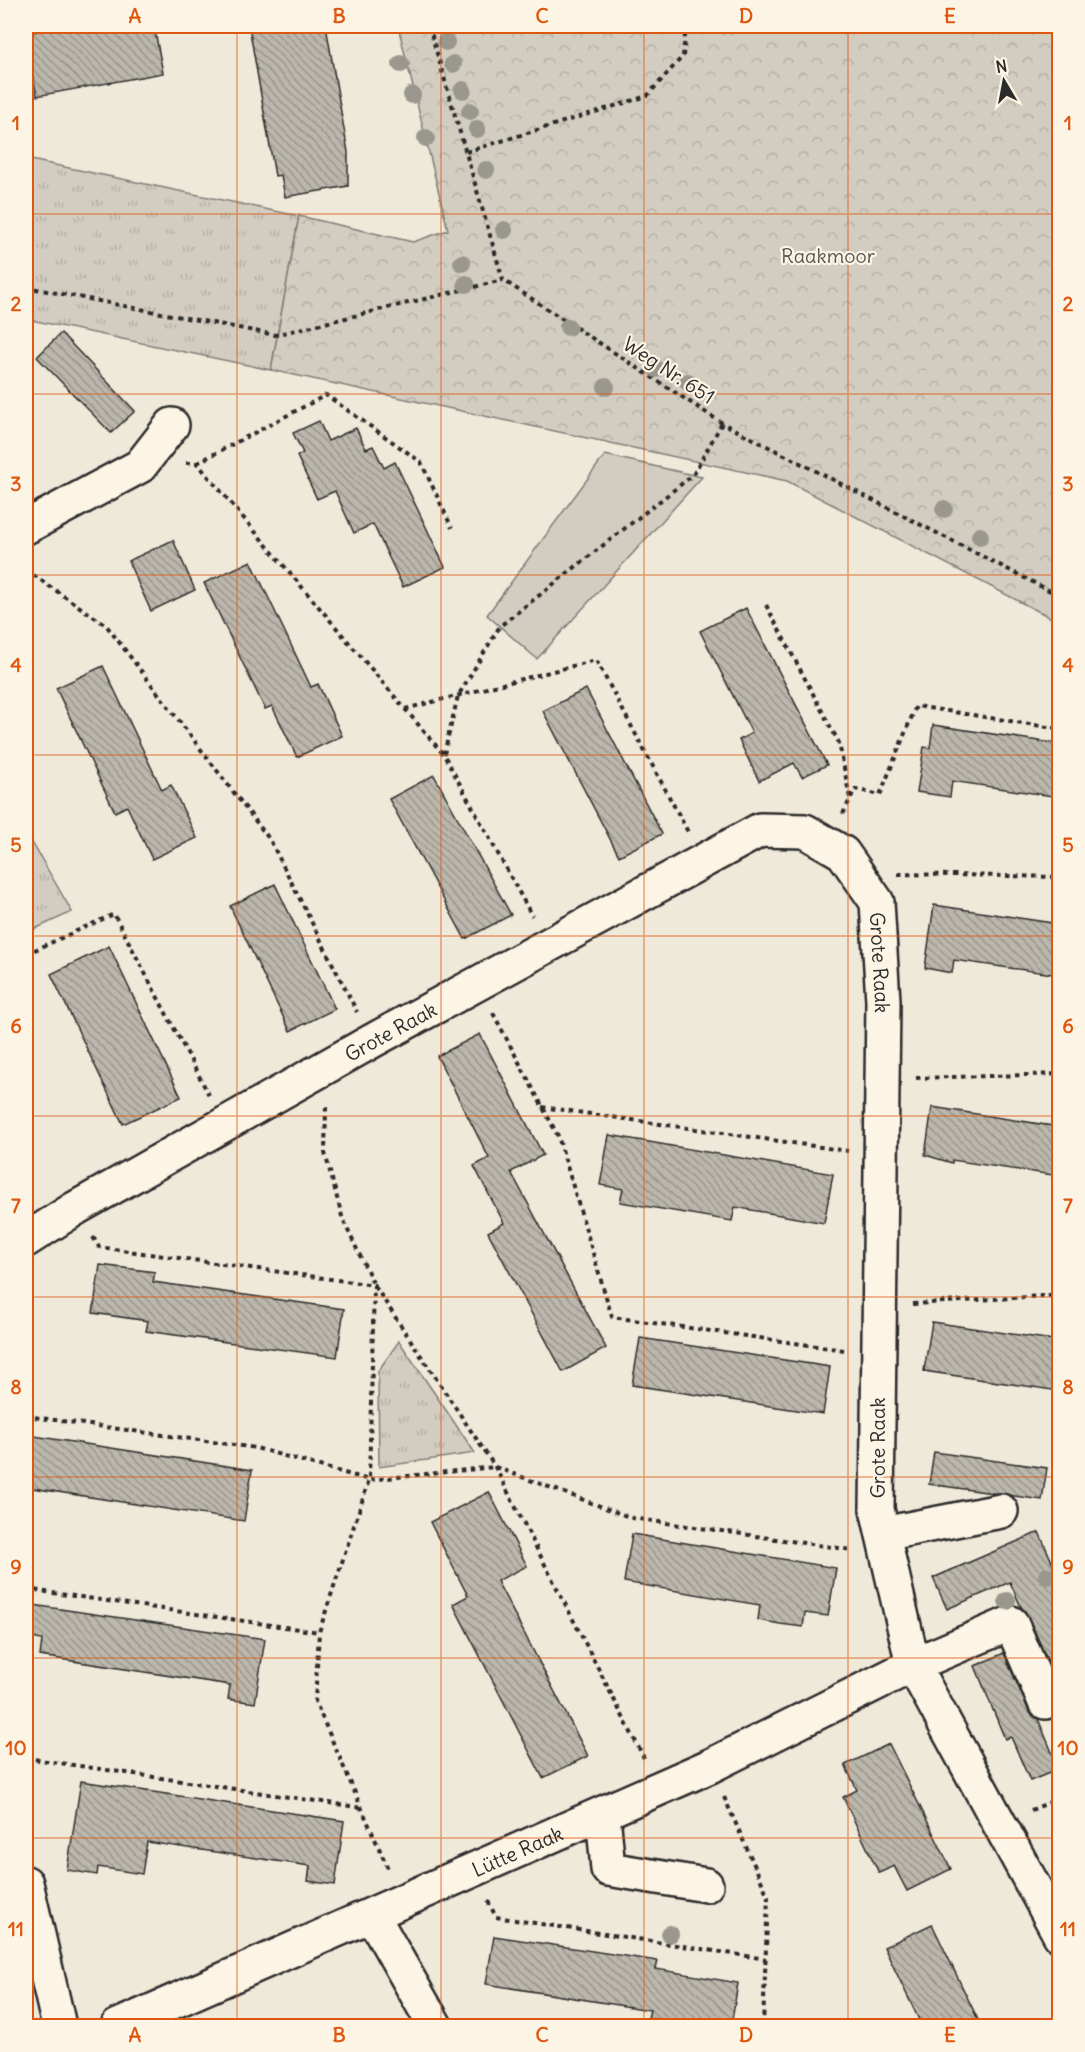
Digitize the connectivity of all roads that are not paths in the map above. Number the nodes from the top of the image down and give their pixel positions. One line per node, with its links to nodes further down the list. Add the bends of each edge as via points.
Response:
1 (172, 425): 2 (street, via 140,466)
2 (26, 527)
3 (26, 1240): 5 (street, Grote Raak, via 75,1208 372,1041 760,830 805,831 843,853 877,902 883,1001 877,1509)
4 (1001, 1511): 5 (street)
5 (886, 1545): 6 (street, Grote Raak)
6 (913, 1665): 7 (street, Lütte Raak, via 1011,1623 1045,1702); 8 (street, Lütte Raak, via 710,1767); 12 (street, Grote Raak)
7 (1059, 1696)
8 (603, 1814): 10 (street, via 608,1869); 11 (street, Lütte Raak)
9 (26, 1883): 13 (street)
10 (706, 1886)
11 (372, 1915): 14 (street, Lütte Raak); 15 (street)
12 (1059, 1935)
13 (58, 2026)
14 (118, 2026)
15 (435, 2026)

